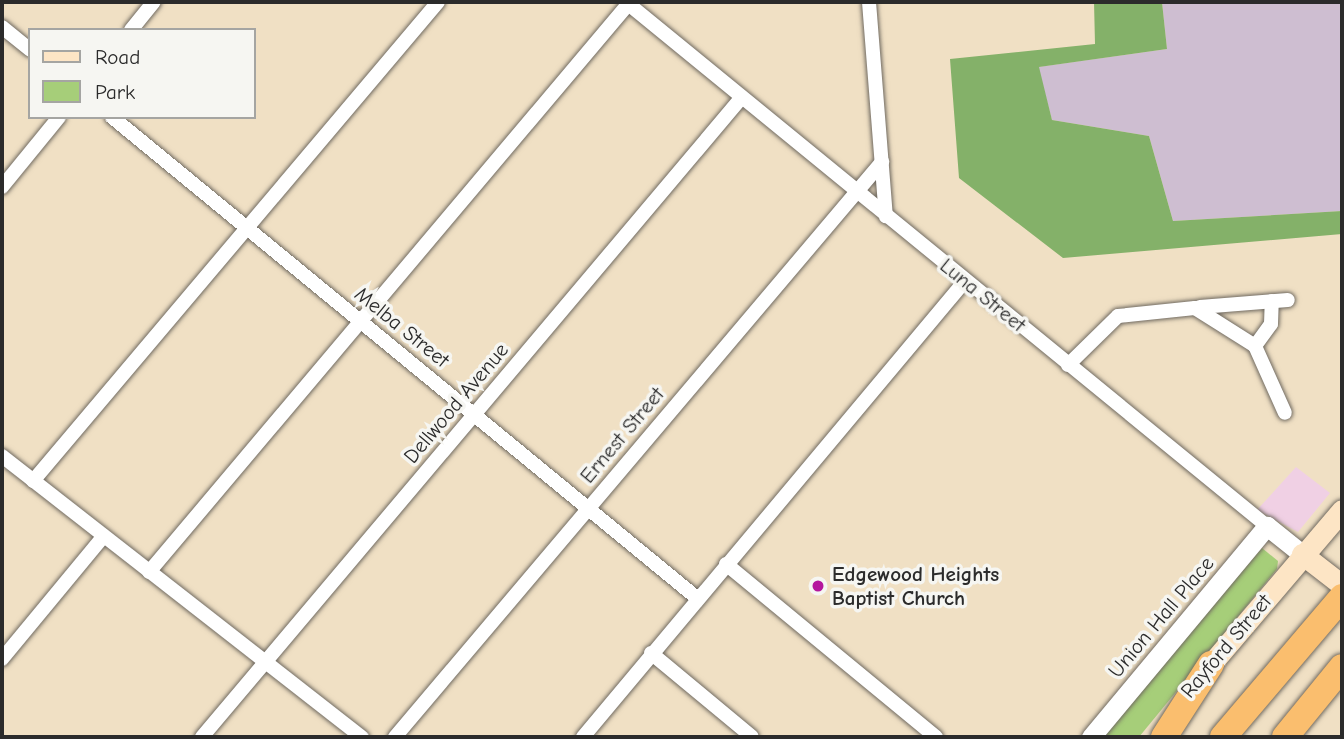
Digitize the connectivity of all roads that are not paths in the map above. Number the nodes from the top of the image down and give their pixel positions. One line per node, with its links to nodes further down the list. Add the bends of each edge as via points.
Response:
1 (154, 2): 5 (street)
2 (439, 2): 15 (street)
3 (628, 2): 8 (street, Luna Street); 20 (street)
4 (869, 2): 11 (street)
5 (133, 28)
6 (2, 29): 7 (street)
7 (28, 48)
8 (742, 97): 13 (street, Luna Street); 24 (street, Dellwood Avenue)
9 (57, 119): 12 (street)
10 (114, 119): 15 (street, Melba Street)
11 (882, 162): 13 (street, Ernest Street); 14 (street)
12 (2, 187)
13 (856, 191): 14 (street, Luna Street); 27 (street, Ernest Street)
14 (886, 216): 16 (street, Luna Street)
15 (248, 228): 20 (street, Melba Street); 26 (street)
16 (965, 281): 22 (street, Luna Street); 32 (street)
17 (1288, 300): 18 (street)
18 (1272, 301): 19 (street); 21 (street, via 1271,324)
19 (1195, 307): 21 (street); 22 (street, via 1118,316)
20 (360, 320): 24 (street, Melba Street); 33 (street)
21 (1255, 346): 23 (street)
22 (1068, 365): 29 (street, Luna Street)
23 (1285, 412)
24 (475, 414): 27 (street, Melba Street); 39 (street, Dellwood Avenue)
25 (2, 456): 26 (street)
26 (33, 481): 30 (street)
27 (589, 506): 36 (street, Melba Street); 44 (street, Ernest Street)
28 (1342, 510): 31 (main road, Rayford Street)
29 (1267, 526): 31 (street, Luna Street); 48 (street, Union Hall Place)
30 (102, 538): 33 (street); 38 (street)
31 (1301, 554): 34 (main road, Luna Street); 40 (main road, Rayford Street)
32 (726, 564): 36 (street); 47 (street)
33 (149, 572): 39 (street)
34 (1342, 585)
35 (1342, 597): 51 (highway)
36 (697, 598): 37 (street)
37 (652, 653): 45 (street); 46 (street)
38 (2, 659)
39 (267, 659): 42 (street, Dellwood Avenue); 43 (street)
40 (1211, 664): 49 (street, Rayford Street); 50 (highway)
41 (1342, 667): 52 (highway)
42 (202, 737)
43 (362, 737)
44 (395, 737)
45 (583, 737)
46 (752, 737)
47 (936, 737)
48 (1091, 737)
49 (1149, 737)
50 (1164, 737)
51 (1223, 737)
52 (1285, 737)

